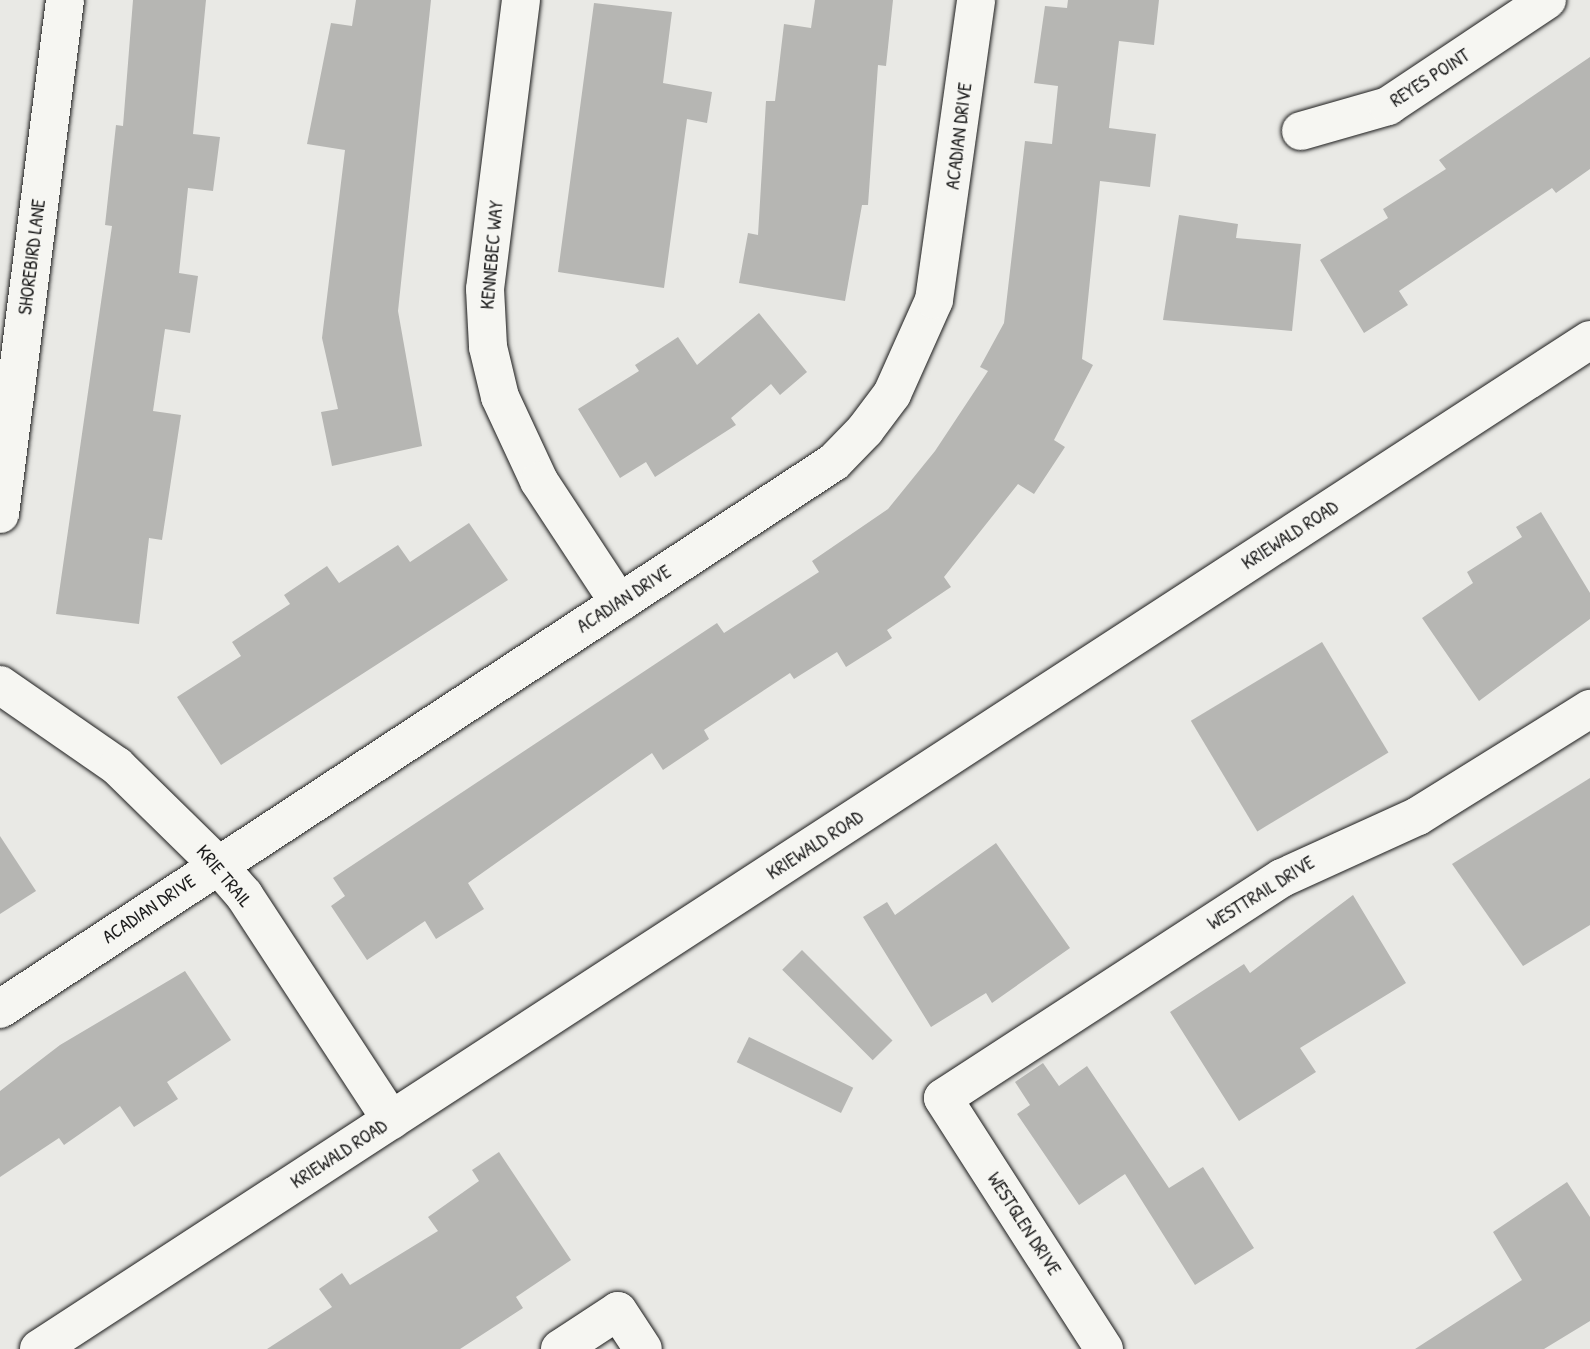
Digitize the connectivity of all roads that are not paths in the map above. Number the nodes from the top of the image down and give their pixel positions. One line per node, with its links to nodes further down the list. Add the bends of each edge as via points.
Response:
1 (65, 0): 7 (street, SHOREBIRD LANE)
2 (521, 0): 8 (street, KENNEBEC WAY, via 485,289 488,347 500,397 539,481)
3 (976, 0): 8 (street, ACADIAN DRIVE, via 934,300 892,394 834,462)
4 (1547, 0): 5 (street, REYES POINT, via 1388,106)
5 (1301, 131)
6 (1590, 340): 14 (street, KRIEWALD ROAD)
7 (0, 514)
8 (619, 603): 11 (street, ACADIAN DRIVE)
9 (0, 685): 11 (street, KRIE TRAIL, via 117,766)
10 (1590, 709): 13 (street, WESTTRAIL DRIVE, via 1418,816 1282,878)
11 (217, 864): 12 (street, ACADIAN DRIVE); 14 (street, KRIE TRAIL, via 244,895)
12 (0, 1009)
13 (943, 1098): 18 (street, WESTGLEN DRIVE)
14 (391, 1120): 15 (street, KRIEWALD ROAD)
15 (39, 1349)
16 (560, 1349): 17 (street, via 618,1311)
17 (643, 1349)
18 (1104, 1349)

